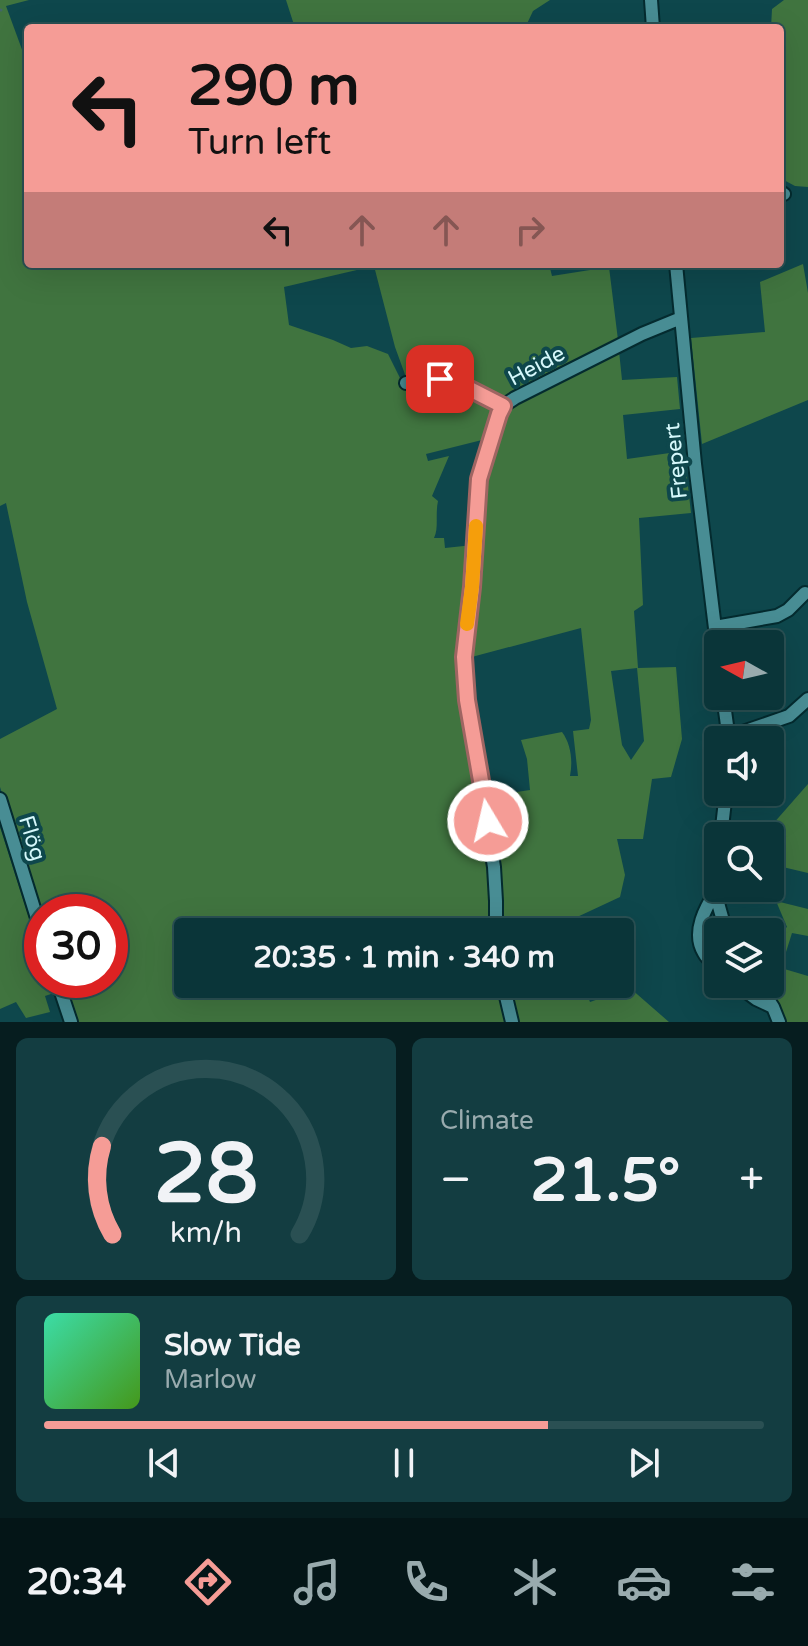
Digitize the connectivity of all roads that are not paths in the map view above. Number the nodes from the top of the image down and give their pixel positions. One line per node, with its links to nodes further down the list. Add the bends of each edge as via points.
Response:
1 (651, 0): 2 (street)
2 (653, 24)
3 (676, 268): 4 (street, Frepert)
4 (681, 318): 6 (street, Heide); 8 (street, Frepert)
5 (406, 383): 6 (street, via 454,381)
6 (503, 406): 15 (street, Heide, via 479,479 464,657 494,867)
7 (805, 593): 8 (street, via 777,616)
8 (715, 627): 9 (street, Frepert)
9 (715, 630)
10 (808, 699): 11 (street, via 789,716)
11 (762, 726)
12 (0, 799): 13 (street, Flög)
13 (30, 894)
14 (709, 902): 16 (street, via 700,925)
15 (496, 918)
16 (704, 953)
17 (63, 998): 22 (street)
18 (506, 998): 23 (street)
19 (755, 998): 21 (street)
20 (767, 998): 21 (street)
21 (773, 1007): 24 (street)
22 (71, 1022)
23 (512, 1022)
24 (779, 1022)

